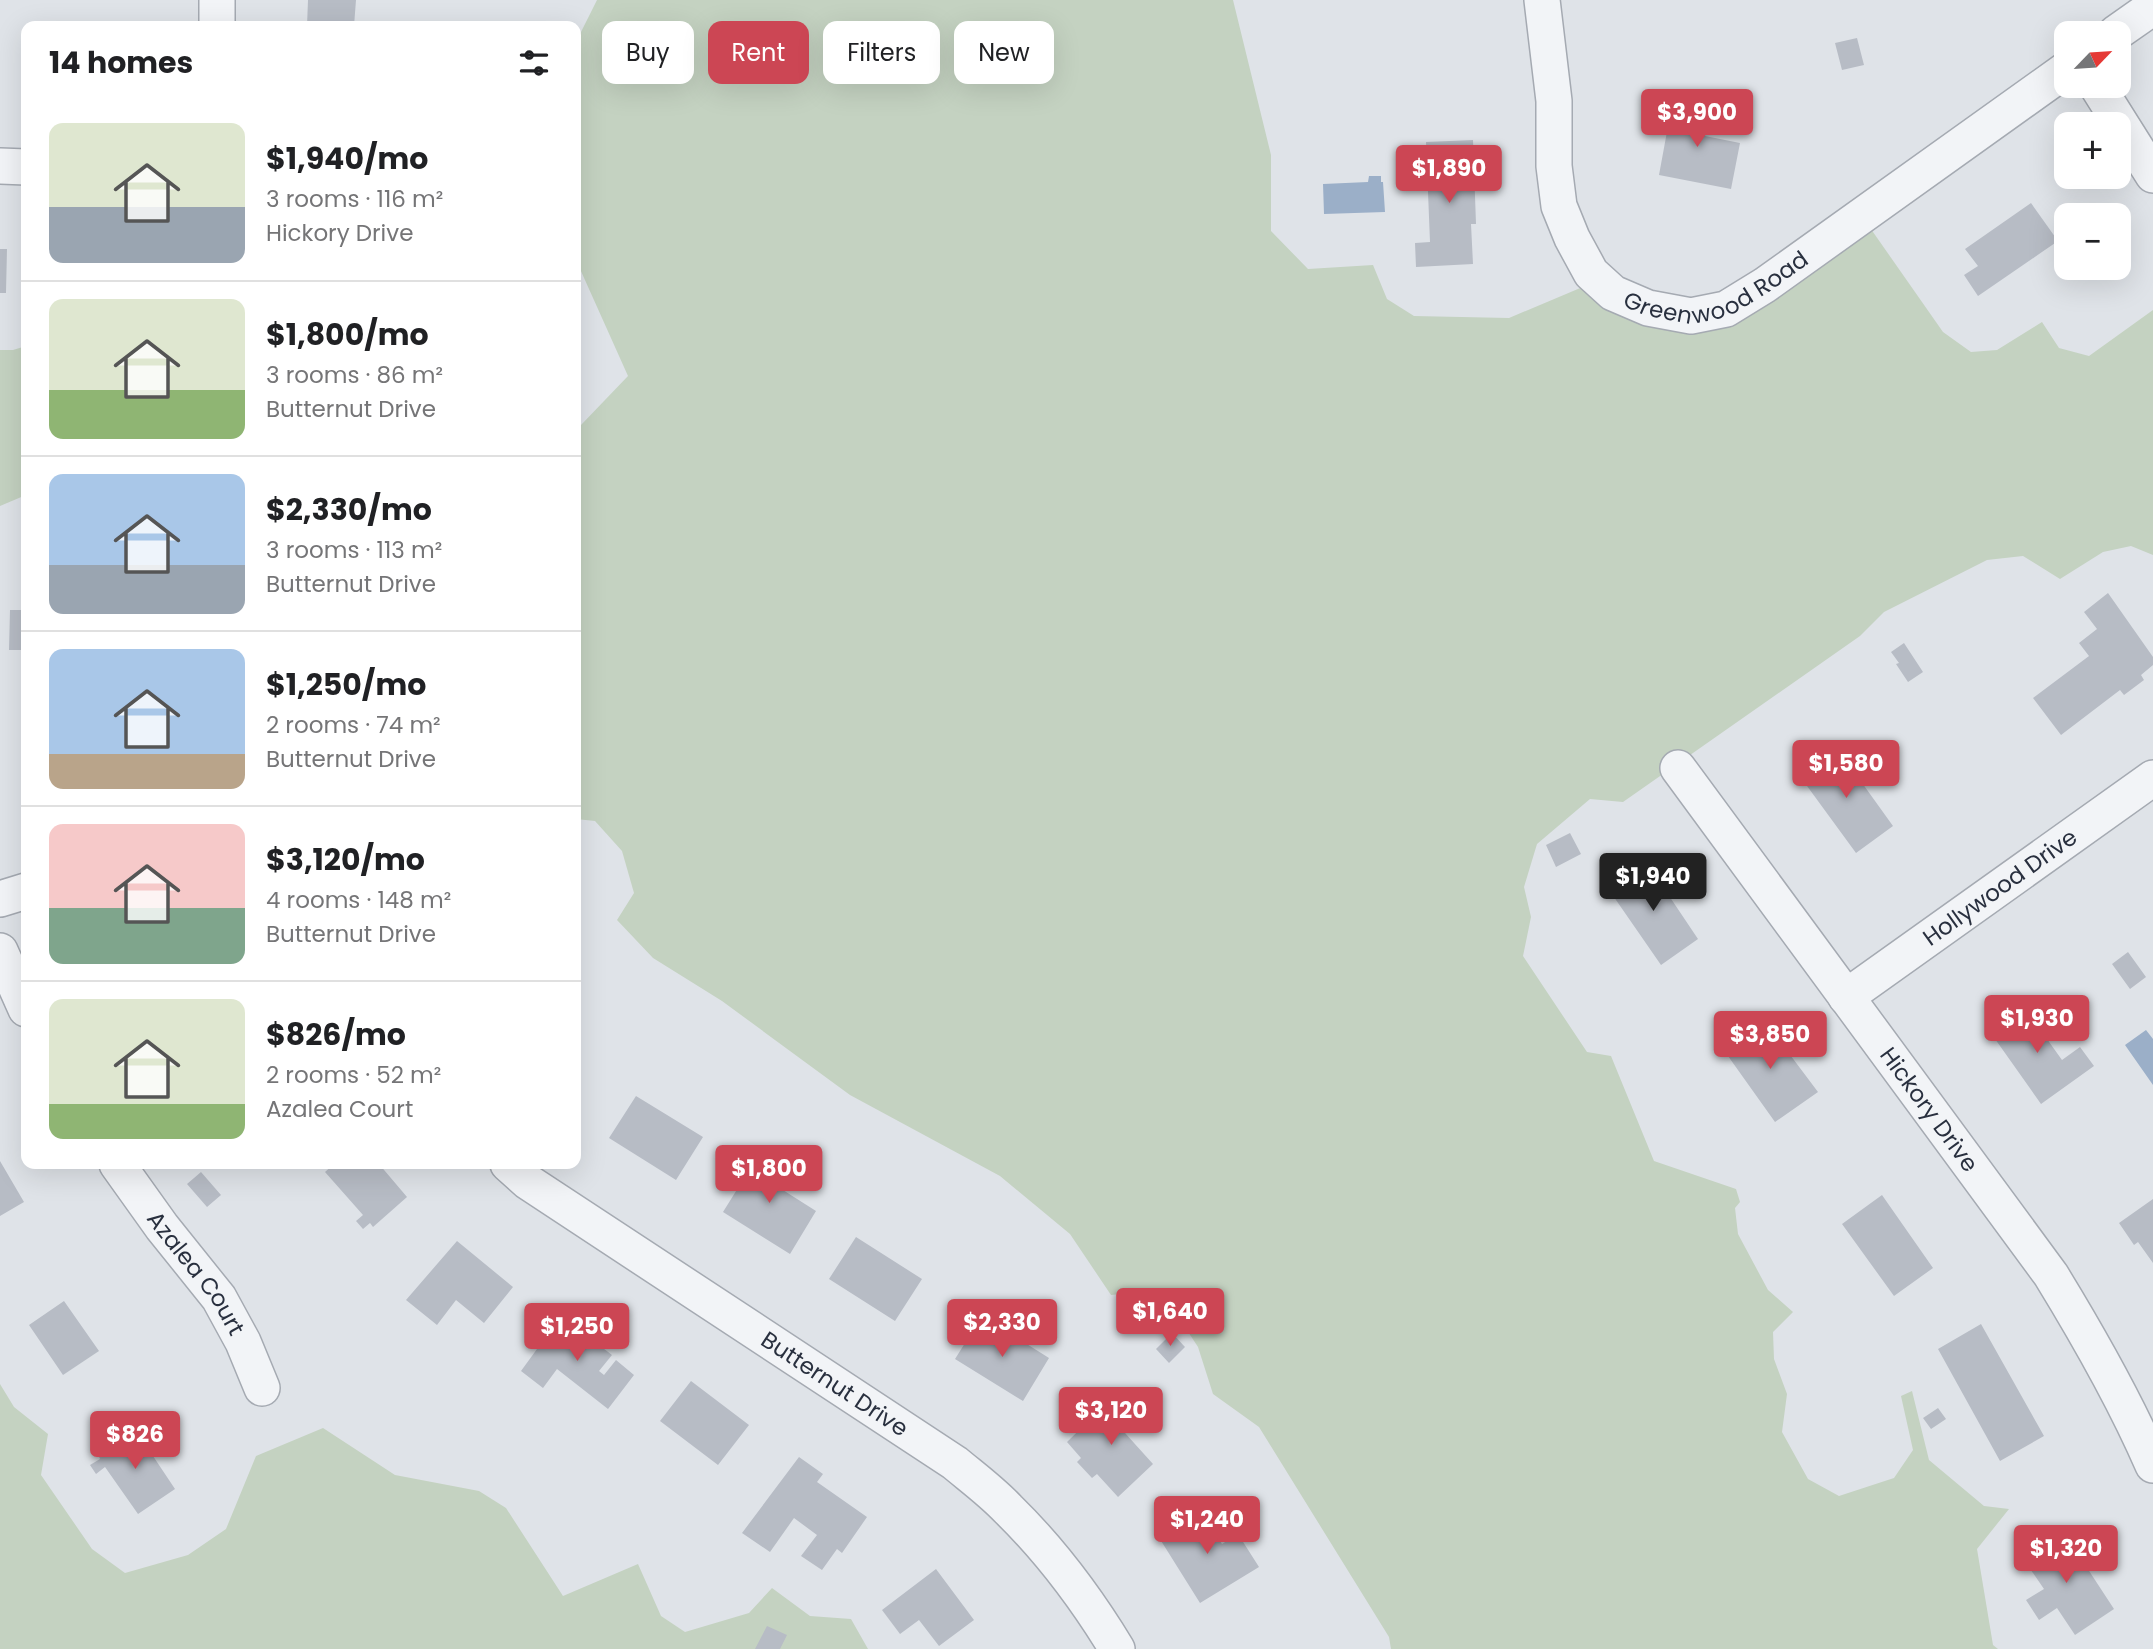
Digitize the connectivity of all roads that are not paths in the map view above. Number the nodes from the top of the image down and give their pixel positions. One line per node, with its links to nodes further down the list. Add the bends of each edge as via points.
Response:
1 (217, 0): 4 (street)
2 (1542, 0): 6 (street, Greenwood Road, via 1559,206 1572,239 1591,273 1613,293 1648,308 1691,316 1726,309 1765,285)
3 (2153, 7): 5 (street)
4 (217, 21)
5 (2132, 22)
6 (2054, 78)
7 (2104, 98): 10 (street)
8 (0, 166): 9 (street)
9 (21, 167)
10 (2153, 175)
11 (1678, 768): 16 (street, Hickory Drive)
12 (2153, 778): 16 (street, Hollywood Drive)
13 (21, 893): 14 (street)
14 (0, 899)
15 (0, 951): 17 (street)
16 (1846, 997): 21 (street, Hickory Drive, via 2051,1275 2119,1392)
17 (21, 998)
18 (121, 1169): 20 (street, Azalea Court, via 219,1298)
19 (514, 1169): 22 (street, Butternut Drive, via 956,1463 1054,1558)
20 (262, 1388)
21 (2153, 1465)
22 (1117, 1649)

